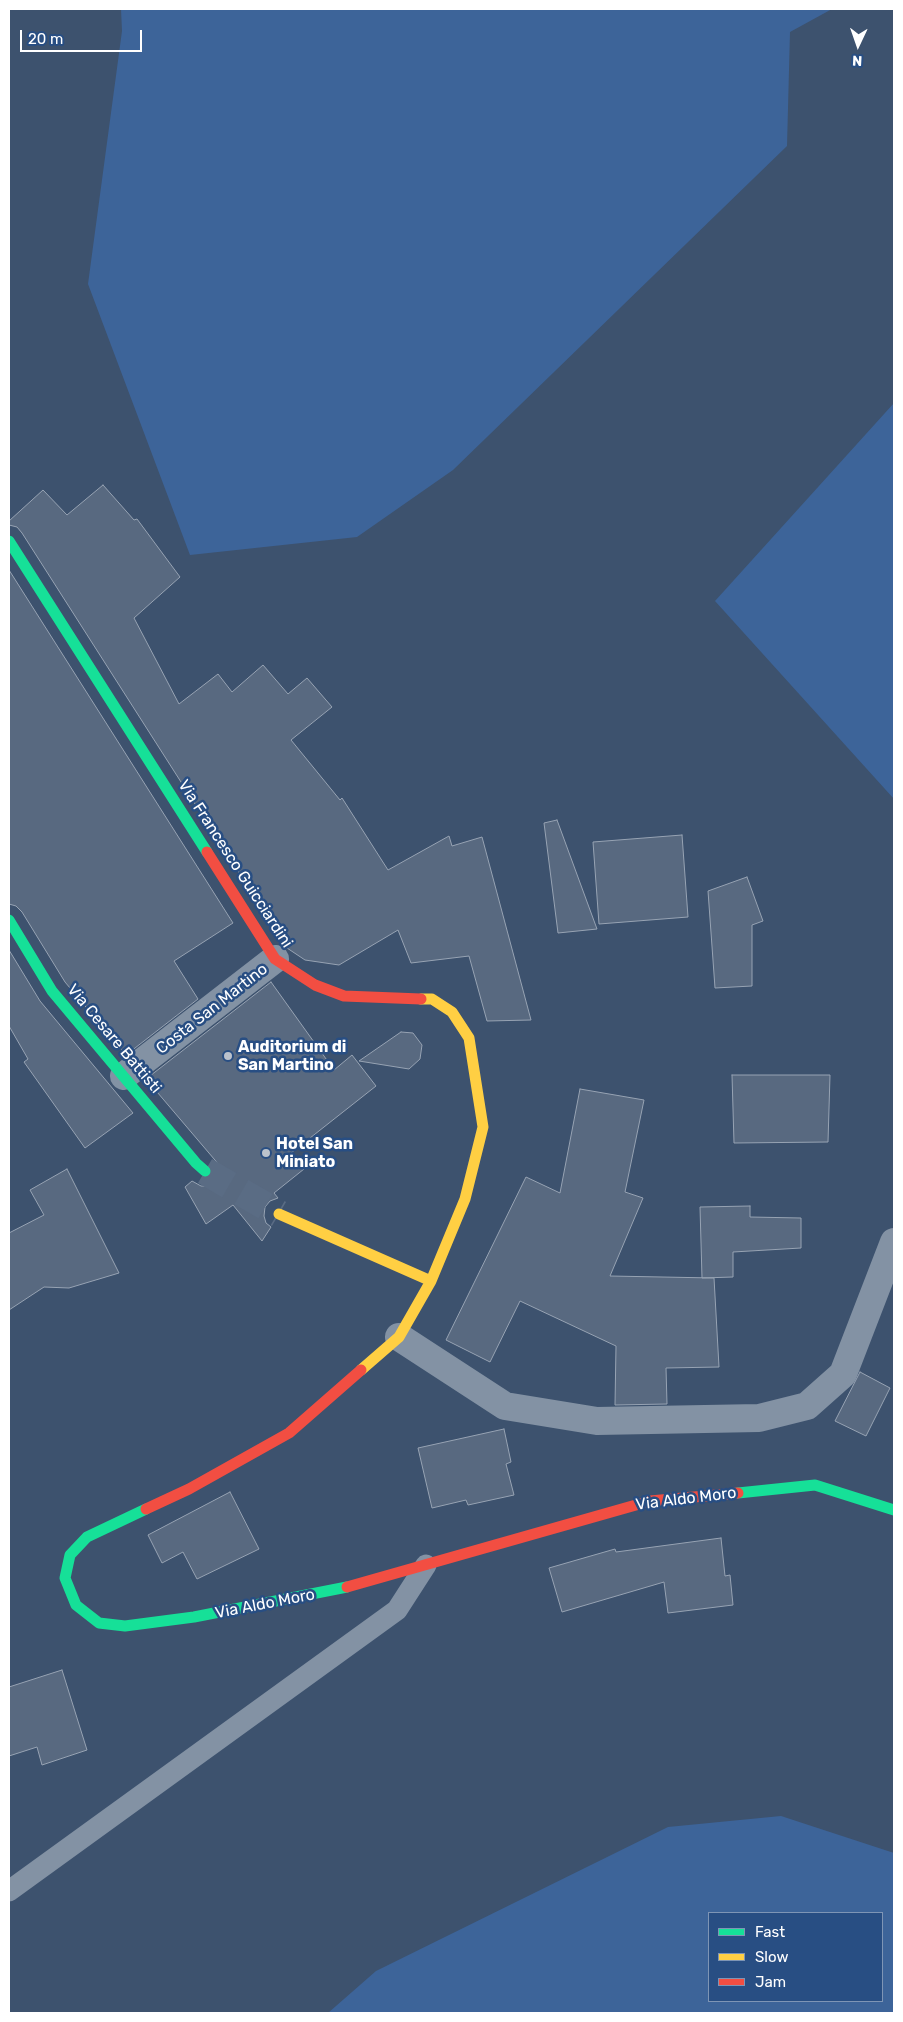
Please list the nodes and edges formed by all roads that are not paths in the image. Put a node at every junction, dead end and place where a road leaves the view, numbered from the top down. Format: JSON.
{"nodes":[{"id":1,"x":9,"y":540,"type":"edge"},
{"id":2,"x":9,"y":920,"type":"edge"},
{"id":3,"x":275,"y":959,"type":"junction"},
{"id":4,"x":124,"y":1076,"type":"junction"},
{"id":5,"x":205,"y":1171,"type":"tunnel mouth"},
{"id":6,"x":278,"y":1214,"type":"tunnel mouth"},
{"id":7,"x":894,"y":1242,"type":"edge"},
{"id":8,"x":431,"y":1281,"type":"junction"},
{"id":9,"x":398,"y":1337,"type":"junction"},
{"id":10,"x":894,"y":1510,"type":"edge"},
{"id":11,"x":426,"y":1565,"type":"junction"},
{"id":12,"x":9,"y":1891,"type":"edge"}],
"edges":[{"from":1,"to":3,"type":"main road","name":"Via Francesco Guicciardini"},
{"from":2,"to":4,"type":"main road","name":"Via Cesare Battisti"},
{"from":3,"to":4,"type":"street","name":"Costa San Martino"},
{"from":3,"to":8,"type":"main road","name":"Via Francesco Guicciardini"},
{"from":4,"to":5,"type":"main road","name":"Via Cesare Battisti"},
{"from":6,"to":8,"type":"main road"},
{"from":7,"to":9,"type":"street"},
{"from":8,"to":9,"type":"main road","name":"Via Aldo Moro"},
{"from":9,"to":11,"type":"main road","name":"Via Aldo Moro"},
{"from":10,"to":11,"type":"main road","name":"Via Aldo Moro"},
{"from":11,"to":12,"type":"lane"}]}
